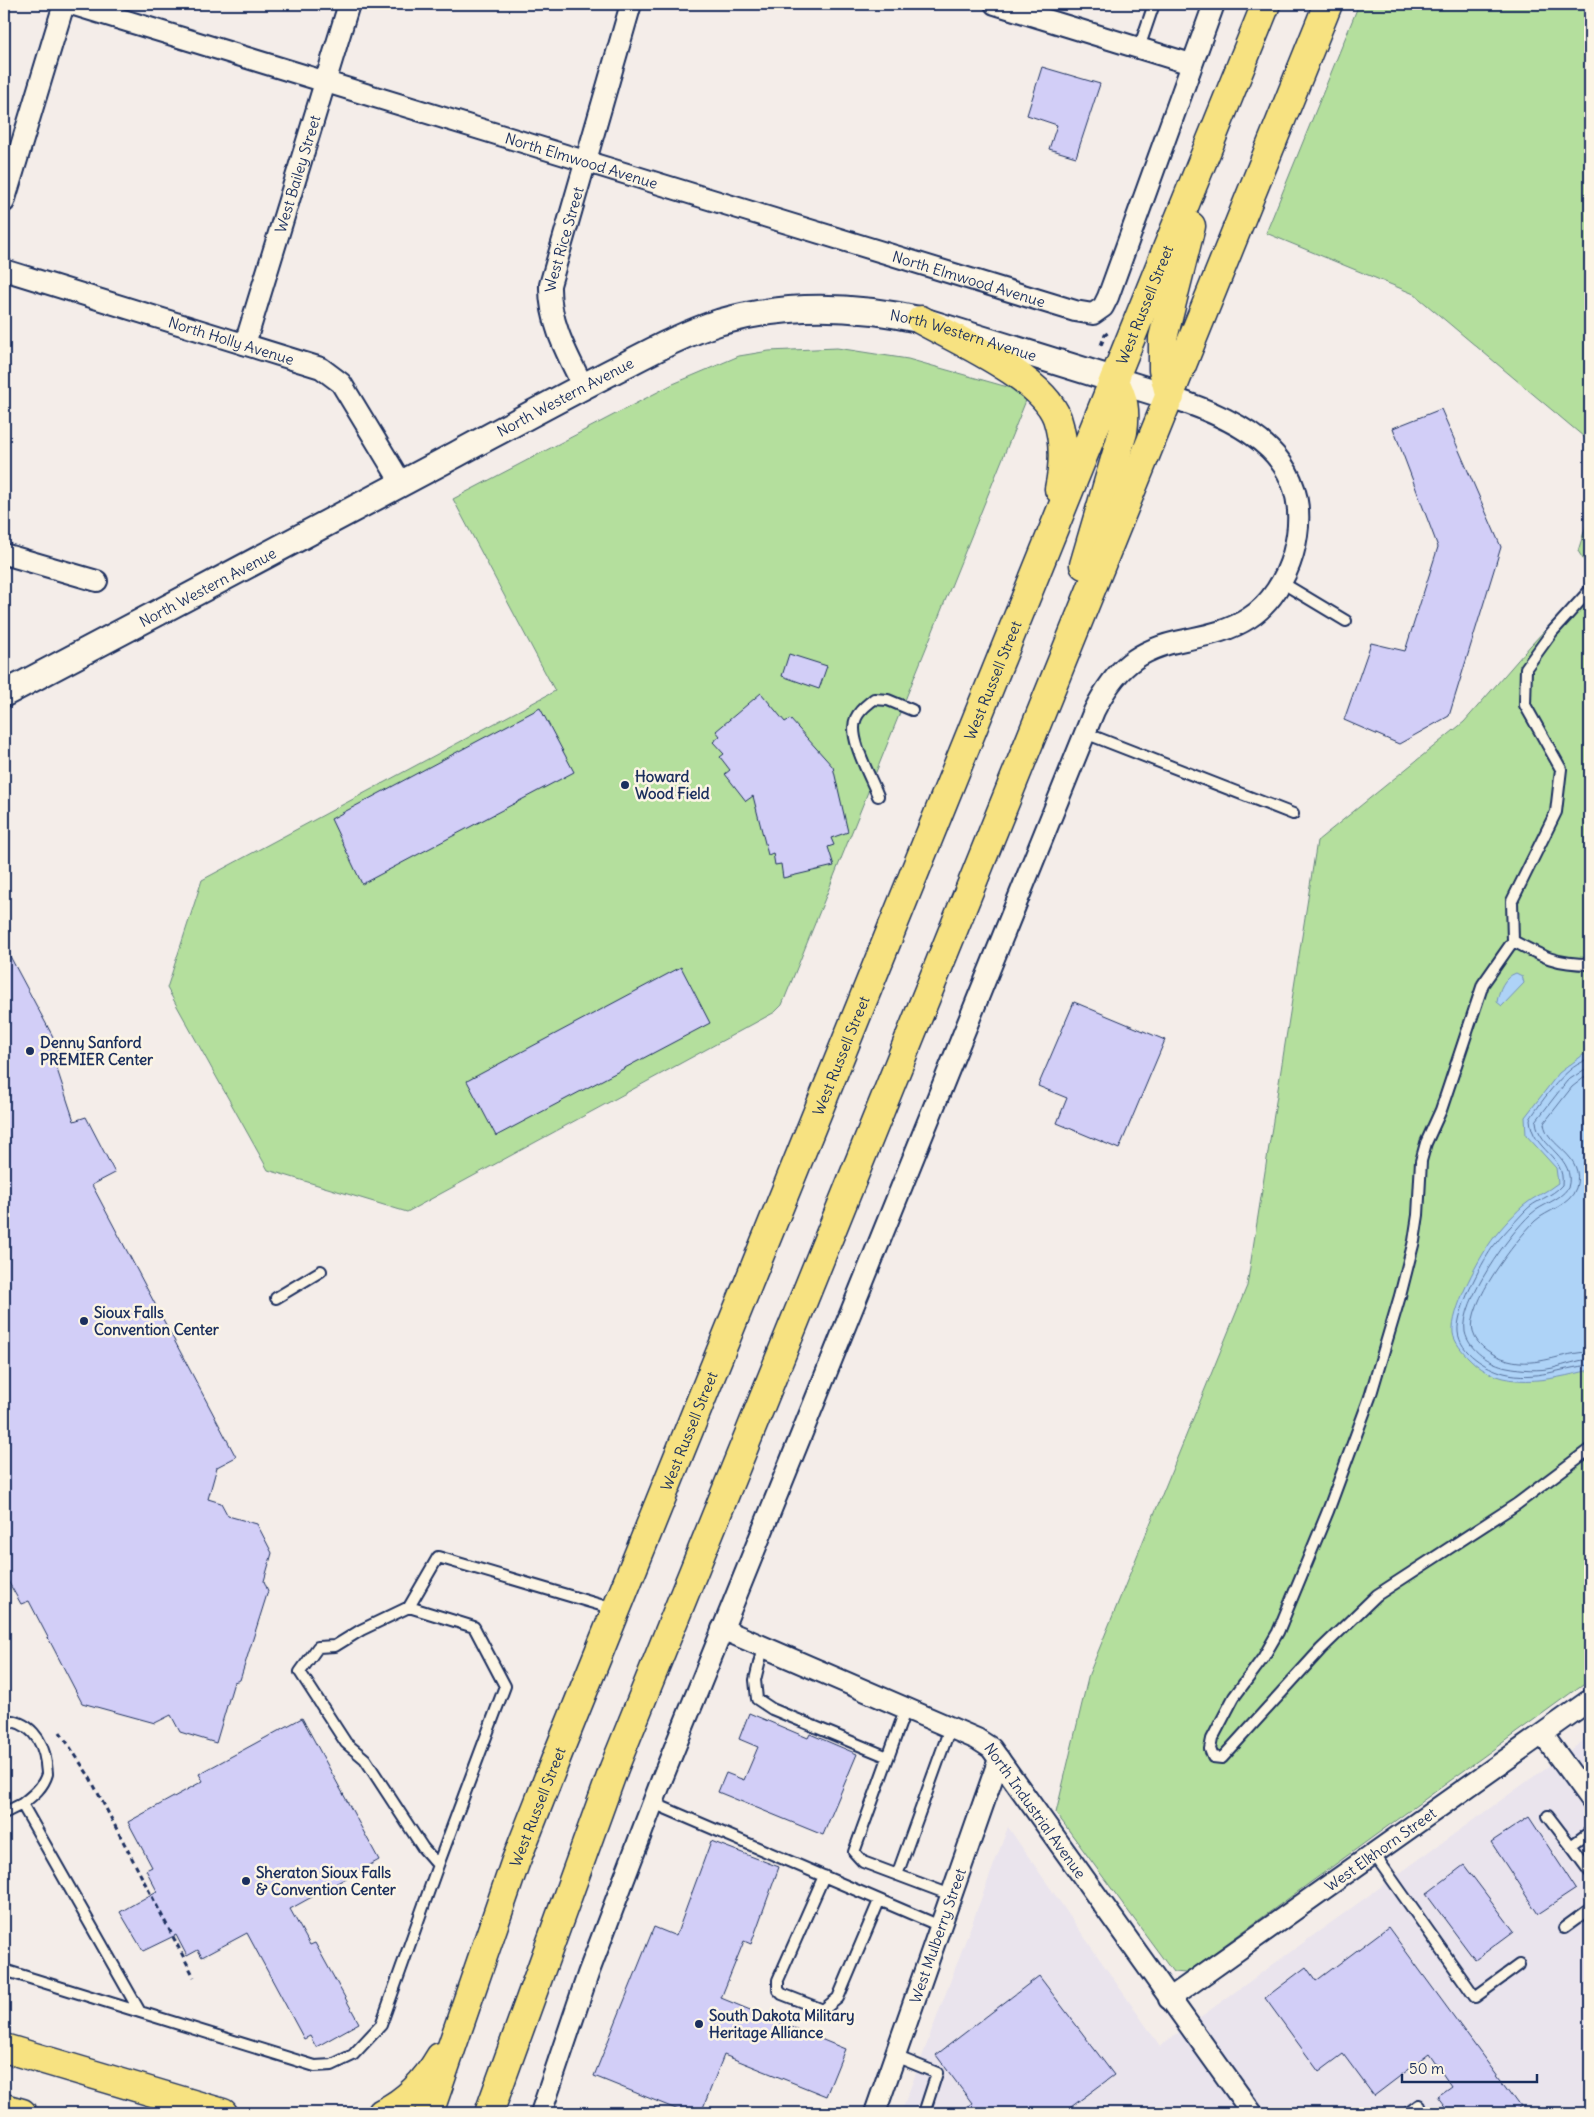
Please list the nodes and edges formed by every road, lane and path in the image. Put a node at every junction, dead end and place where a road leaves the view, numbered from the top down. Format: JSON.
{"nodes":[{"id":1,"x":64,"y":4,"type":"edge"},
{"id":2,"x":71,"y":4,"type":"edge"},
{"id":3,"x":349,"y":4,"type":"edge"},
{"id":4,"x":631,"y":4,"type":"edge"},
{"id":5,"x":995,"y":4,"type":"edge"},
{"id":6,"x":1154,"y":4,"type":"edge"},
{"id":7,"x":1214,"y":4,"type":"edge"},
{"id":8,"x":1266,"y":4,"type":"edge"},
{"id":9,"x":1328,"y":4,"type":"edge"},
{"id":10,"x":1138,"y":48,"type":"junction"},
{"id":11,"x":1191,"y":64,"type":"junction"},
{"id":12,"x":326,"y":81,"type":"junction"},
{"id":13,"x":1214,"y":133,"type":"junction"},
{"id":14,"x":585,"y":160,"type":"junction"},
{"id":15,"x":4,"y":202,"type":"edge"},
{"id":16,"x":4,"y":270,"type":"edge"},
{"id":17,"x":921,"y":320,"type":"junction"},
{"id":18,"x":245,"y":344,"type":"junction"},
{"id":19,"x":1114,"y":380,"type":"junction"},
{"id":20,"x":583,"y":386,"type":"junction"},
{"id":21,"x":1170,"y":396,"type":"junction"},
{"id":22,"x":402,"y":484,"type":"junction"},
{"id":23,"x":4,"y":554,"type":"edge"},
{"id":24,"x":97,"y":581,"type":"dead end"},
{"id":25,"x":1281,"y":582,"type":"junction"},
{"id":26,"x":1029,"y":589,"type":"junction"},
{"id":27,"x":1590,"y":590,"type":"edge"},
{"id":28,"x":1346,"y":621,"type":"dead end"},
{"id":29,"x":1054,"y":682,"type":"junction"},
{"id":30,"x":4,"y":694,"type":"edge"},
{"id":31,"x":912,"y":710,"type":"dead end"},
{"id":32,"x":1085,"y":733,"type":"junction"},
{"id":33,"x":878,"y":796,"type":"dead end"},
{"id":34,"x":1293,"y":814,"type":"dead end"},
{"id":35,"x":1513,"y":941,"type":"junction"},
{"id":36,"x":1590,"y":964,"type":"edge"},
{"id":37,"x":321,"y":1271,"type":"dead end"},
{"id":38,"x":276,"y":1298,"type":"dead end"},
{"id":39,"x":1590,"y":1449,"type":"edge"},
{"id":40,"x":10,"y":1586,"type":"dead end"},
{"id":41,"x":4,"y":1589,"type":"edge"},
{"id":42,"x":409,"y":1607,"type":"junction"},
{"id":43,"x":616,"y":1610,"type":"junction"},
{"id":44,"x":722,"y":1629,"type":"junction"},
{"id":45,"x":763,"y":1647,"type":"junction"},
{"id":46,"x":1590,"y":1700,"type":"edge"},
{"id":47,"x":906,"y":1708,"type":"junction"},
{"id":48,"x":4,"y":1720,"type":"edge"},
{"id":49,"x":950,"y":1728,"type":"junction"},
{"id":50,"x":60,"y":1732,"type":"dead end"},
{"id":51,"x":1543,"y":1735,"type":"junction"},
{"id":52,"x":888,"y":1757,"type":"junction"},
{"id":53,"x":999,"y":1759,"type":"junction"},
{"id":54,"x":1590,"y":1799,"type":"edge"},
{"id":55,"x":654,"y":1803,"type":"junction"},
{"id":56,"x":22,"y":1804,"type":"junction"},
{"id":57,"x":4,"y":1813,"type":"edge"},
{"id":58,"x":1548,"y":1816,"type":"dead end"},
{"id":59,"x":1590,"y":1832,"type":"edge"},
{"id":60,"x":1571,"y":1846,"type":"junction"},
{"id":61,"x":1374,"y":1854,"type":"junction"},
{"id":62,"x":438,"y":1864,"type":"junction"},
{"id":63,"x":1590,"y":1872,"type":"edge"},
{"id":64,"x":898,"y":1875,"type":"junction"},
{"id":65,"x":824,"y":1876,"type":"junction"},
{"id":66,"x":951,"y":1895,"type":"junction"},
{"id":67,"x":879,"y":1901,"type":"junction"},
{"id":68,"x":1590,"y":1909,"type":"edge"},
{"id":69,"x":940,"y":1926,"type":"junction"},
{"id":70,"x":1564,"y":1928,"type":"dead end"},
{"id":71,"x":1520,"y":1965,"type":"dead end"},
{"id":72,"x":4,"y":1970,"type":"edge"},
{"id":73,"x":194,"y":1977,"type":"dead end"},
{"id":74,"x":1169,"y":1999,"type":"junction"},
{"id":75,"x":140,"y":2012,"type":"junction"},
{"id":76,"x":461,"y":2019,"type":"junction"},
{"id":77,"x":4,"y":2048,"type":"edge"},
{"id":78,"x":895,"y":2056,"type":"junction"},
{"id":79,"x":4,"y":2062,"type":"edge"},
{"id":80,"x":46,"y":2062,"type":"junction"},
{"id":81,"x":1418,"y":2105,"type":"dead end"},
{"id":82,"x":4,"y":2108,"type":"edge"},
{"id":83,"x":22,"y":2113,"type":"edge"},
{"id":84,"x":223,"y":2113,"type":"edge"},
{"id":85,"x":382,"y":2113,"type":"edge"},
{"id":86,"x":429,"y":2113,"type":"edge"},
{"id":87,"x":489,"y":2113,"type":"edge"},
{"id":88,"x":542,"y":2113,"type":"edge"},
{"id":89,"x":875,"y":2113,"type":"edge"},
{"id":90,"x":924,"y":2113,"type":"edge"},
{"id":91,"x":1252,"y":2113,"type":"edge"},
{"id":92,"x":1408,"y":2113,"type":"edge"}],
"edges":[{"from":1,"to":15,"type":"street"},
{"from":2,"to":12,"type":"street","name":"North Elmwood Avenue"},
{"from":3,"to":12,"type":"street","name":"West Bailey Street"},
{"from":4,"to":14,"type":"street","name":"West Rice Street"},
{"from":5,"to":10,"type":"street"},
{"from":6,"to":10,"type":"lane"},
{"from":7,"to":11,"type":"street"},
{"from":8,"to":13,"type":"main road","name":"West Russell Street"},
{"from":9,"to":21,"type":"main road"},
{"from":10,"to":11,"type":"street"},
{"from":11,"to":14,"type":"street","name":"North Elmwood Avenue"},
{"from":12,"to":14,"type":"street","name":"North Elmwood Avenue"},
{"from":12,"to":18,"type":"street","name":"West Bailey Street"},
{"from":13,"to":19,"type":"main road","name":"West Russell Street"},
{"from":13,"to":21,"type":"main road"},
{"from":14,"to":20,"type":"street","name":"West Rice Street"},
{"from":16,"to":18,"type":"street","name":"North Holly Avenue"},
{"from":17,"to":19,"type":"street","name":"North Western Avenue"},
{"from":17,"to":20,"type":"street","name":"North Western Avenue"},
{"from":17,"to":26,"type":"main road"},
{"from":18,"to":22,"type":"street","name":"North Holly Avenue"},
{"from":19,"to":21,"type":"street","name":"North Western Avenue"},
{"from":19,"to":26,"type":"main road","name":"West Russell Street"},
{"from":19,"to":29,"type":"main road"},
{"from":20,"to":22,"type":"street","name":"North Western Avenue"},
{"from":21,"to":25,"type":"street"},
{"from":21,"to":29,"type":"main road"},
{"from":22,"to":30,"type":"street","name":"North Western Avenue"},
{"from":23,"to":24,"type":"street"},
{"from":25,"to":28,"type":"lane"},
{"from":25,"to":32,"type":"street"},
{"from":26,"to":43,"type":"main road","name":"West Russell Street"},
{"from":27,"to":35,"type":"lane"},
{"from":29,"to":87,"type":"main road"},
{"from":31,"to":33,"type":"lane"},
{"from":32,"to":34,"type":"lane"},
{"from":32,"to":44,"type":"street"},
{"from":35,"to":36,"type":"lane"},
{"from":35,"to":39,"type":"lane"},
{"from":37,"to":38,"type":"lane"},
{"from":40,"to":41,"type":"path"},
{"from":42,"to":43,"type":"lane"},
{"from":42,"to":62,"type":"lane"},
{"from":42,"to":62,"type":"lane"},
{"from":43,"to":76,"type":"main road","name":"West Russell Street"},
{"from":44,"to":45,"type":"street","name":"North Industrial Avenue"},
{"from":44,"to":55,"type":"street"},
{"from":45,"to":47,"type":"street","name":"North Industrial Avenue"},
{"from":45,"to":52,"type":"lane"},
{"from":46,"to":51,"type":"street","name":"West Elkhorn Street"},
{"from":47,"to":49,"type":"street","name":"North Industrial Avenue"},
{"from":47,"to":52,"type":"lane"},
{"from":48,"to":56,"type":"lane"},
{"from":49,"to":53,"type":"street","name":"North Industrial Avenue"},
{"from":49,"to":64,"type":"lane"},
{"from":50,"to":73,"type":"path"},
{"from":51,"to":54,"type":"street"},
{"from":51,"to":61,"type":"street","name":"West Elkhorn Street"},
{"from":52,"to":64,"type":"lane"},
{"from":53,"to":66,"type":"street","name":"West Mulberry Street"},
{"from":53,"to":74,"type":"street","name":"North Industrial Avenue"},
{"from":55,"to":65,"type":"lane"},
{"from":55,"to":88,"type":"street"},
{"from":56,"to":57,"type":"lane"},
{"from":56,"to":75,"type":"lane"},
{"from":58,"to":60,"type":"lane"},
{"from":59,"to":60,"type":"lane"},
{"from":60,"to":63,"type":"lane"},
{"from":61,"to":71,"type":"lane"},
{"from":61,"to":74,"type":"street","name":"West Elkhorn Street"},
{"from":62,"to":75,"type":"lane"},
{"from":64,"to":66,"type":"lane"},
{"from":65,"to":67,"type":"lane"},
{"from":65,"to":67,"type":"lane"},
{"from":66,"to":69,"type":"street","name":"West Mulberry Street"},
{"from":67,"to":69,"type":"lane"},
{"from":68,"to":70,"type":"lane"},
{"from":69,"to":78,"type":"street","name":"West Mulberry Street"},
{"from":72,"to":75,"type":"lane"},
{"from":74,"to":91,"type":"street","name":"North Industrial Avenue"},
{"from":76,"to":85,"type":"main road"},
{"from":76,"to":86,"type":"main road","name":"West Russell Street"},
{"from":77,"to":80,"type":"main road"},
{"from":78,"to":89,"type":"street","name":"West Mulberry Street"},
{"from":78,"to":90,"type":"lane"},
{"from":79,"to":80,"type":"main road"},
{"from":80,"to":84,"type":"main road"},
{"from":81,"to":92,"type":"lane"},
{"from":82,"to":83,"type":"main road"}]}
